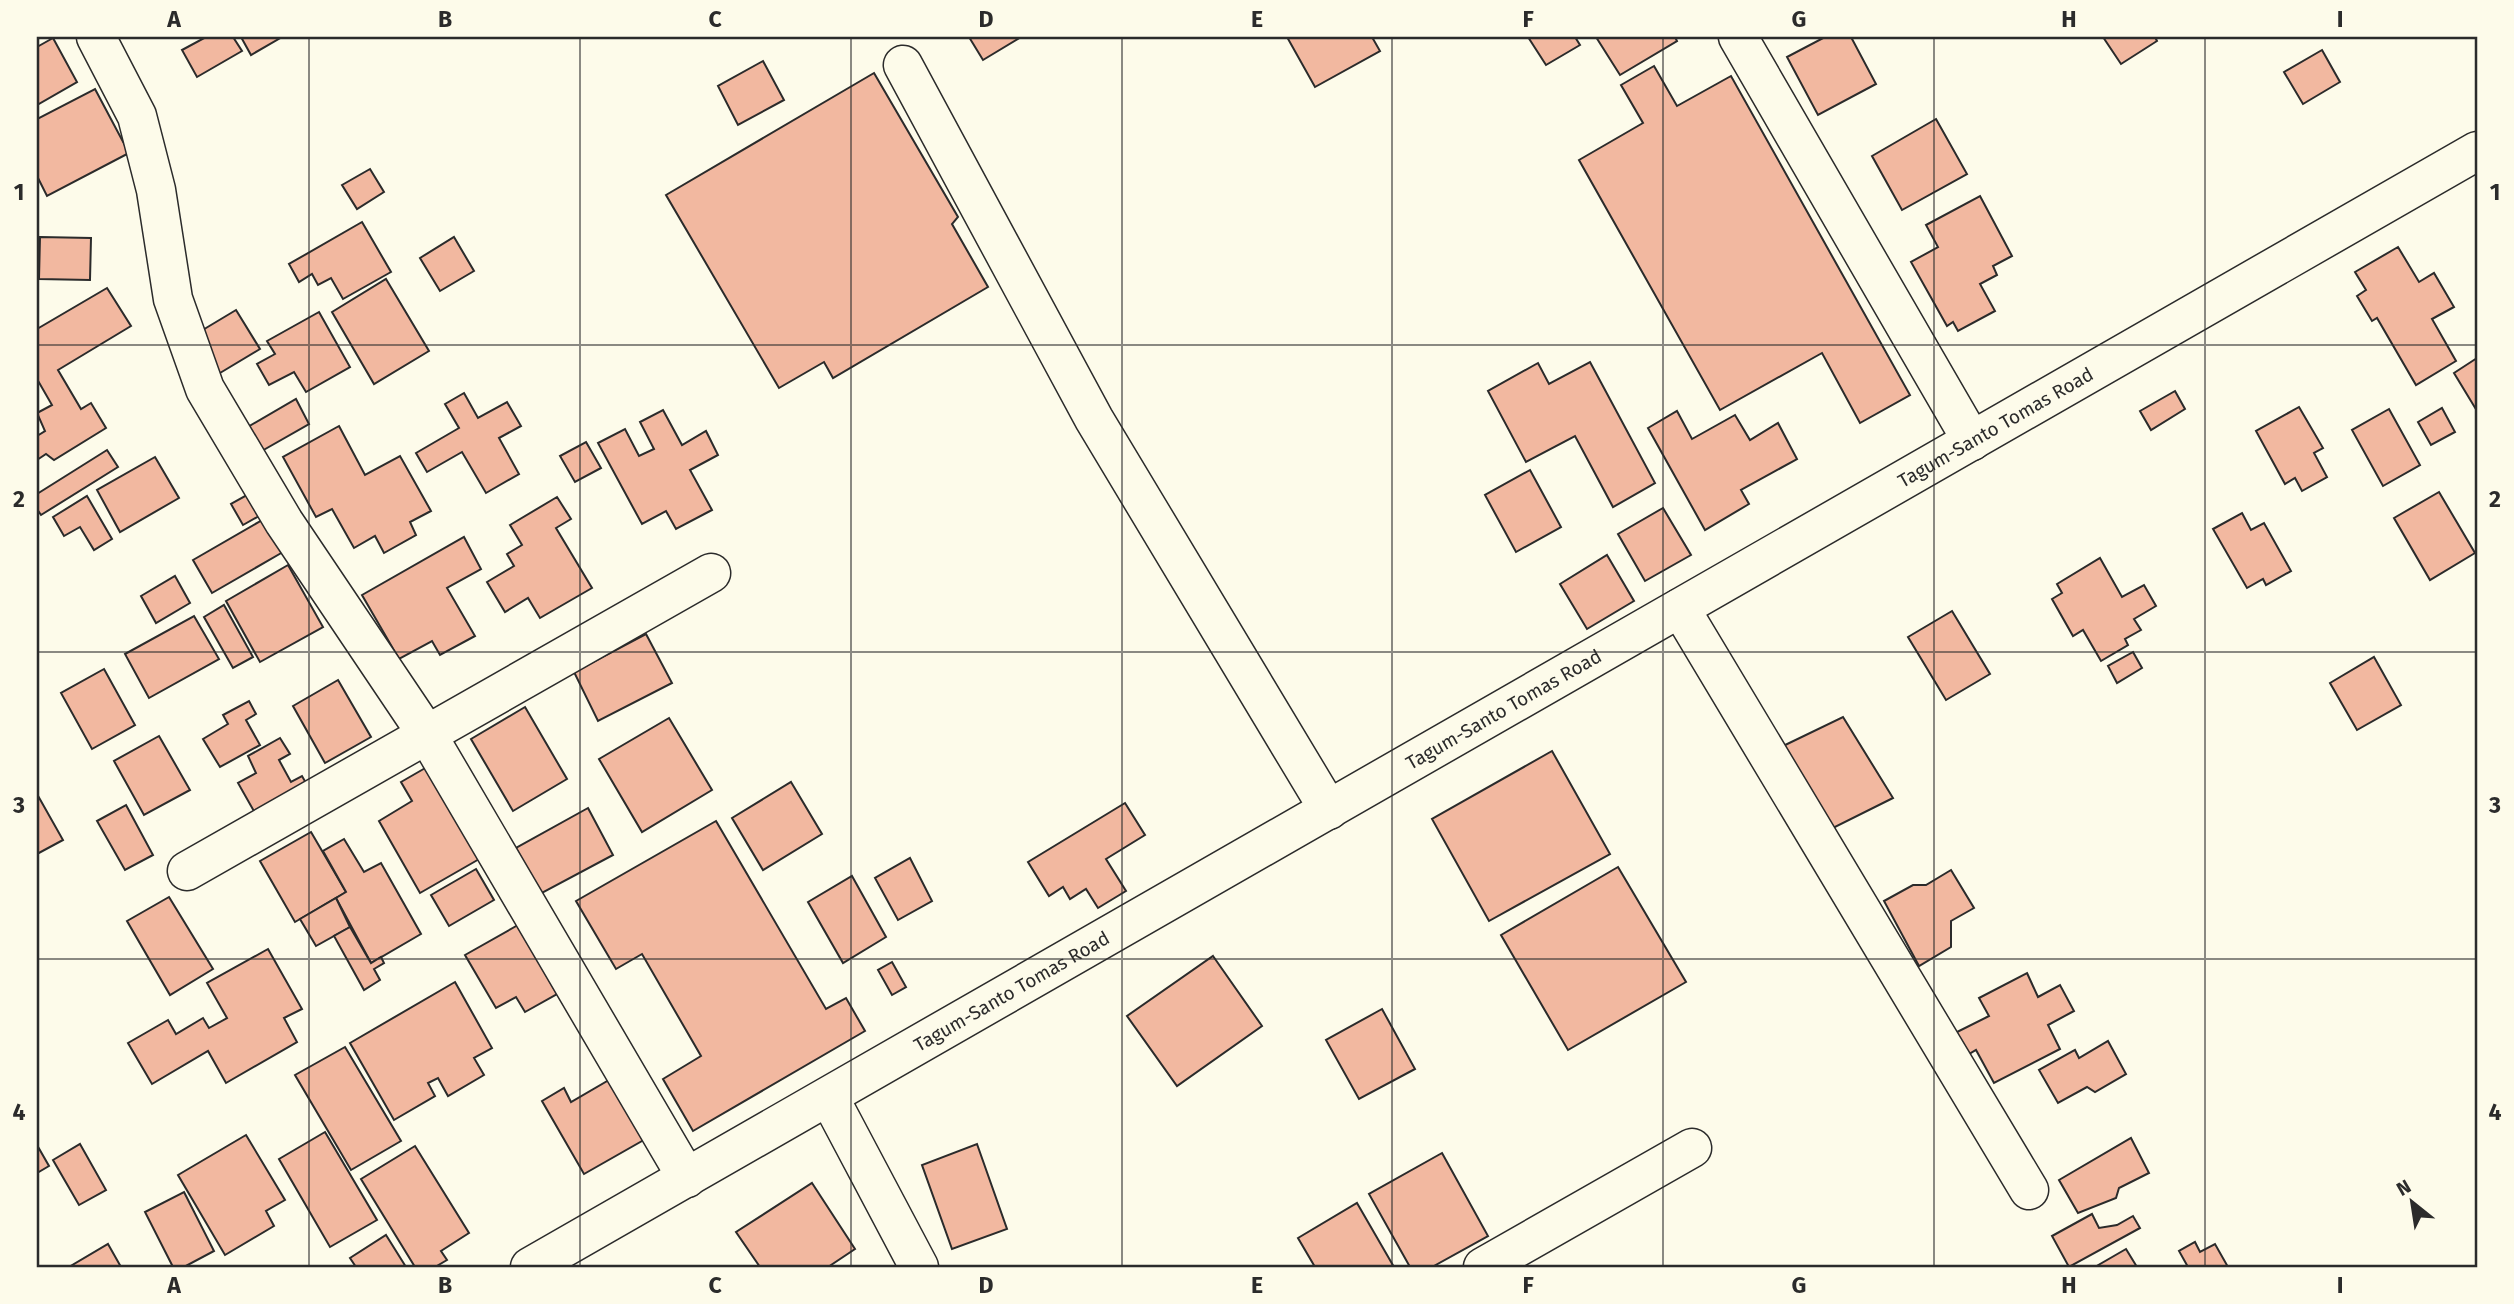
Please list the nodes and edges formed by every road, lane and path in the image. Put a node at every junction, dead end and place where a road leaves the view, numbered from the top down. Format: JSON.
{"nodes":[{"id":1,"x":96,"y":37,"type":"edge"},
{"id":2,"x":1738,"y":37,"type":"edge"},
{"id":3,"x":903,"y":65,"type":"dead end"},
{"id":4,"x":2477,"y":151,"type":"edge"},
{"id":5,"x":1972,"y":441,"type":"junction"},
{"id":6,"x":710,"y":573,"type":"dead end"},
{"id":7,"x":1680,"y":608,"type":"junction"},
{"id":8,"x":428,"y":737,"type":"junction"},
{"id":9,"x":1329,"y":810,"type":"junction"},
{"id":10,"x":187,"y":871,"type":"dead end"},
{"id":11,"x":829,"y":1097,"type":"junction"},
{"id":12,"x":1692,"y":1149,"type":"dead end"},
{"id":13,"x":687,"y":1178,"type":"junction"},
{"id":14,"x":2029,"y":1190,"type":"dead end"},
{"id":15,"x":530,"y":1267,"type":"edge"},
{"id":16,"x":919,"y":1267,"type":"edge"},
{"id":17,"x":1483,"y":1267,"type":"edge"}],
"edges":[{"from":1,"to":8,"type":"street"},
{"from":2,"to":5,"type":"street"},
{"from":3,"to":9,"type":"street"},
{"from":4,"to":5,"type":"street","name":"Tagum-Santo Tomas Road"},
{"from":5,"to":7,"type":"street","name":"Tagum-Santo Tomas Road"},
{"from":6,"to":8,"type":"street"},
{"from":7,"to":9,"type":"street","name":"Tagum-Santo Tomas Road"},
{"from":7,"to":14,"type":"street"},
{"from":8,"to":10,"type":"street"},
{"from":8,"to":13,"type":"street"},
{"from":9,"to":11,"type":"street","name":"Tagum-Santo Tomas Road"},
{"from":11,"to":13,"type":"street","name":"Tagum-Santo Tomas Road"},
{"from":11,"to":16,"type":"street"},
{"from":12,"to":17,"type":"street"},
{"from":13,"to":15,"type":"street","name":"Tagum-Santo Tomas Road"}]}
